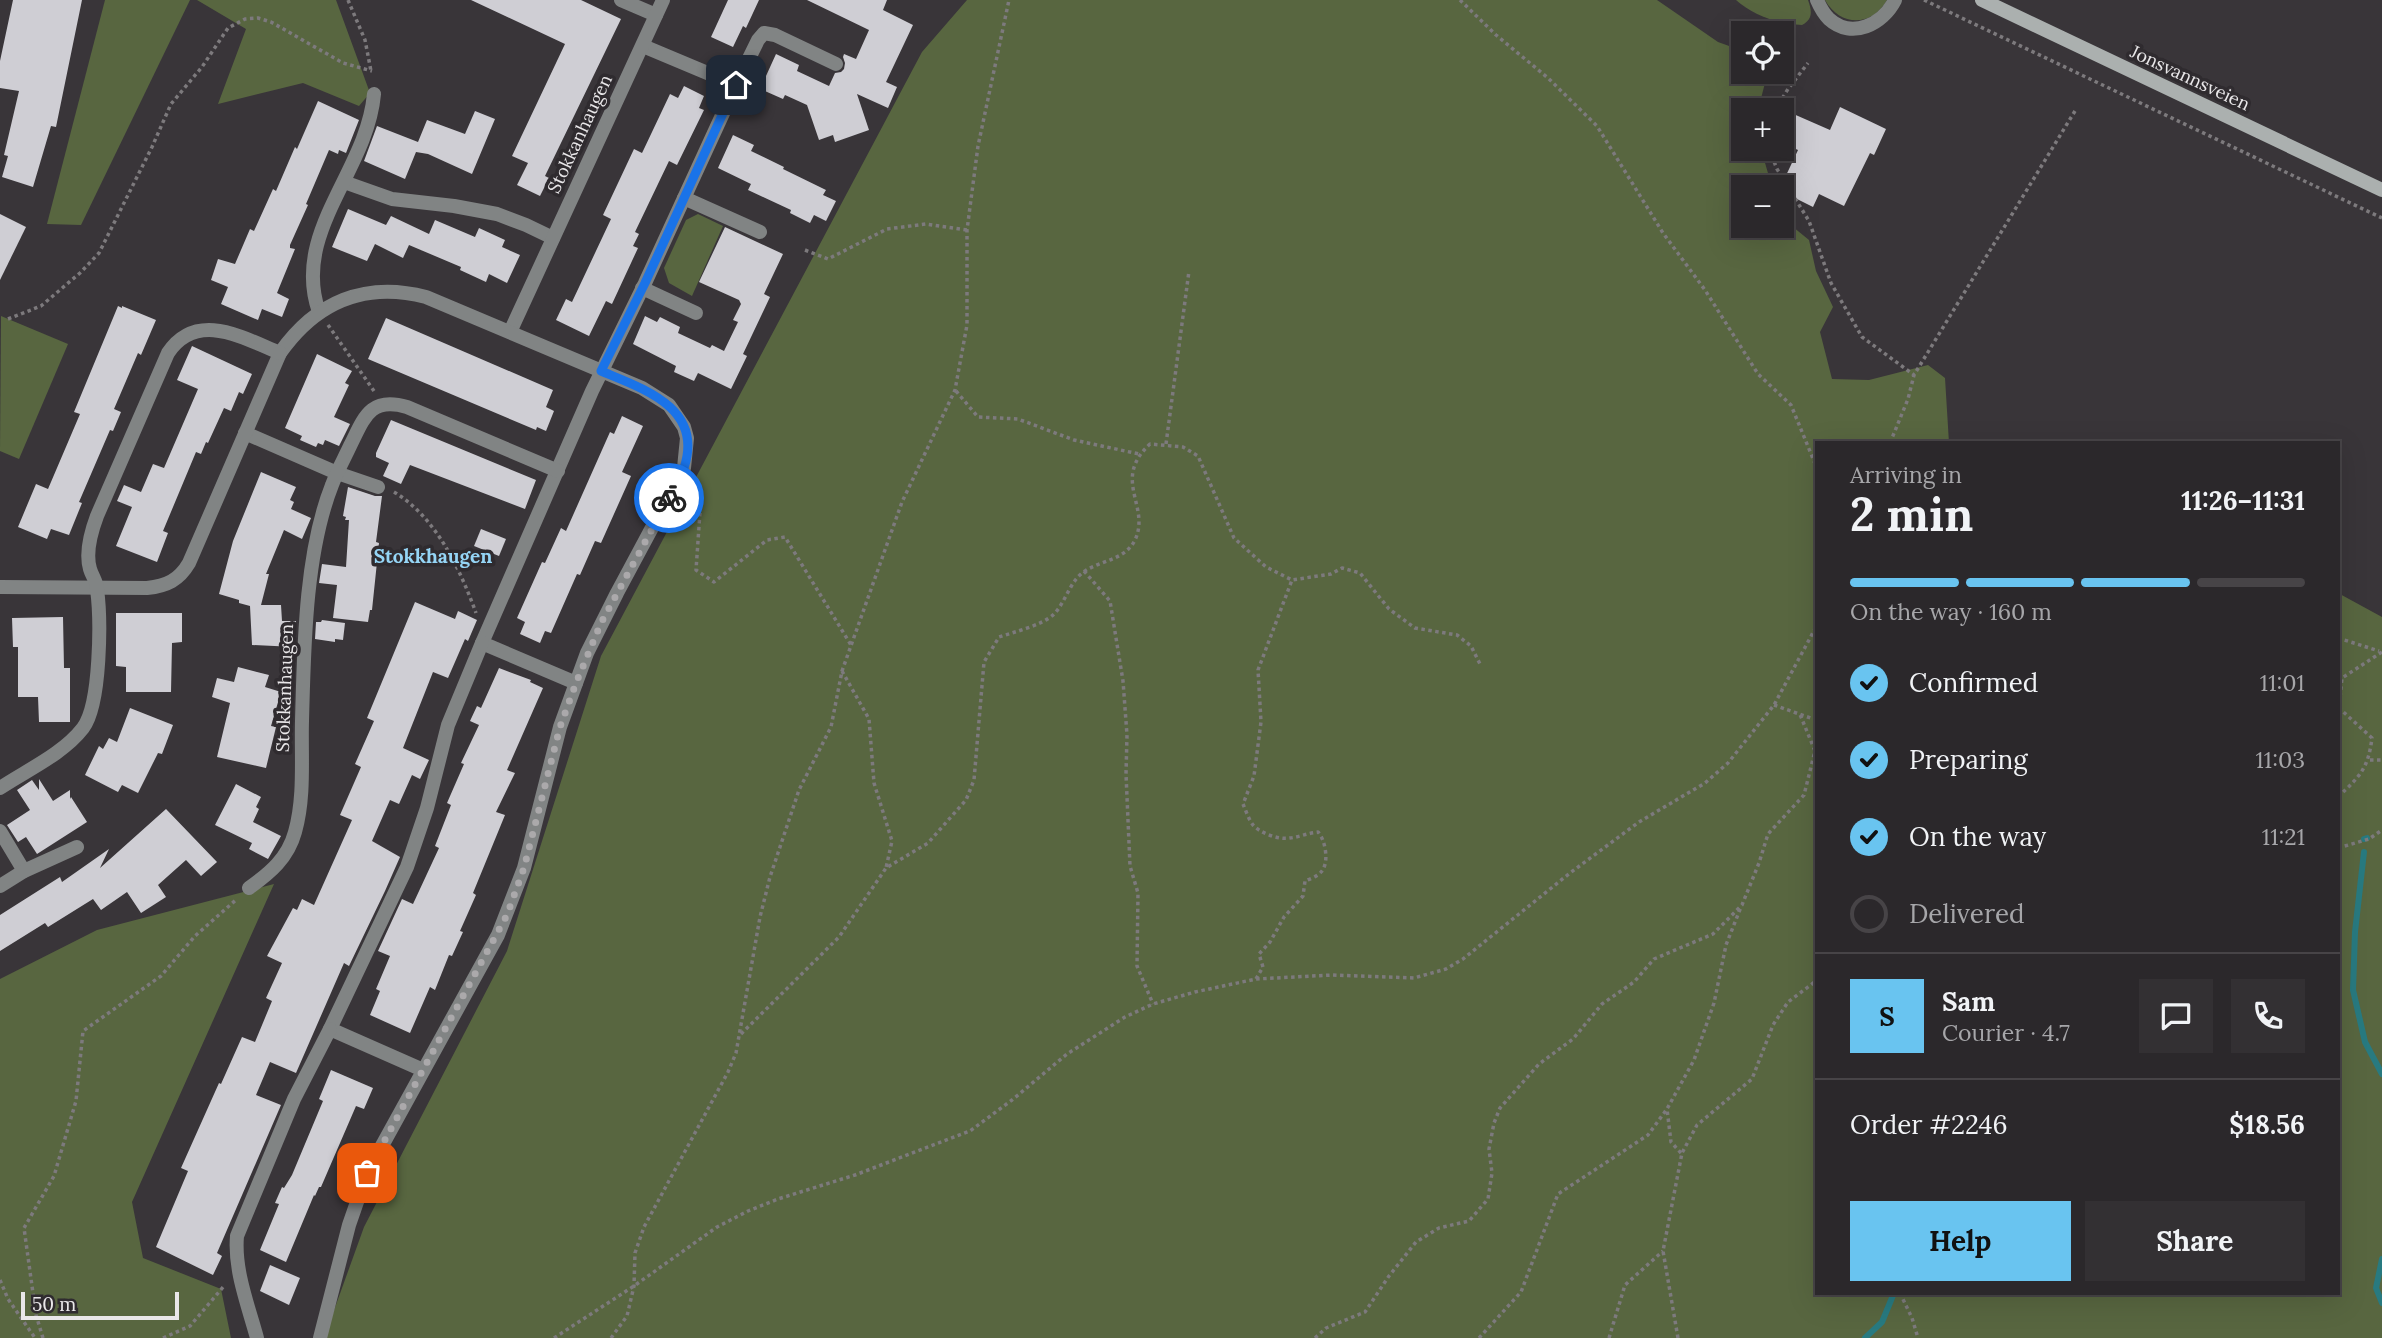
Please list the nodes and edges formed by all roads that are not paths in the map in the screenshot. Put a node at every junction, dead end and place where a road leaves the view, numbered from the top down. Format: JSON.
{"nodes":[{"id":1,"x":621,"y":0,"type":"edge"},
{"id":2,"x":663,"y":0,"type":"edge"},
{"id":3,"x":1817,"y":0,"type":"edge"},
{"id":4,"x":1895,"y":0,"type":"edge"},
{"id":5,"x":1982,"y":0,"type":"edge"},
{"id":6,"x":656,"y":15,"type":"junction"},
{"id":7,"x":643,"y":46,"type":"junction"},
{"id":8,"x":836,"y":64,"type":"dead end"},
{"id":9,"x":736,"y":85,"type":"junction"},
{"id":10,"x":374,"y":94,"type":"road end"},
{"id":11,"x":344,"y":182,"type":"junction"},
{"id":12,"x":2382,"y":190,"type":"edge"},
{"id":13,"x":684,"y":198,"type":"junction"},
{"id":14,"x":760,"y":232,"type":"dead end"},
{"id":15,"x":553,"y":238,"type":"junction"},
{"id":16,"x":642,"y":288,"type":"junction"},
{"id":17,"x":319,"y":312,"type":"junction"},
{"id":18,"x":696,"y":313,"type":"dead end"},
{"id":19,"x":510,"y":332,"type":"junction"},
{"id":20,"x":280,"y":353,"type":"junction"},
{"id":21,"x":601,"y":371,"type":"junction"},
{"id":22,"x":245,"y":433,"type":"junction"},
{"id":23,"x":558,"y":471,"type":"junction"},
{"id":24,"x":337,"y":473,"type":"junction"},
{"id":25,"x":377,"y":487,"type":"road end"},
{"id":26,"x":0,"y":587,"type":"edge"},
{"id":27,"x":97,"y":587,"type":"junction"},
{"id":28,"x":482,"y":643,"type":"junction"},
{"id":29,"x":576,"y":683,"type":"junction"},
{"id":30,"x":0,"y":788,"type":"edge"},
{"id":31,"x":0,"y":831,"type":"edge"},
{"id":32,"x":77,"y":847,"type":"dead end"},
{"id":33,"x":24,"y":871,"type":"junction"},
{"id":34,"x":0,"y":886,"type":"edge"},
{"id":35,"x":249,"y":888,"type":"road end"},
{"id":36,"x":330,"y":1029,"type":"junction"},
{"id":37,"x":423,"y":1070,"type":"junction"},
{"id":38,"x":257,"y":1338,"type":"edge"},
{"id":39,"x":320,"y":1338,"type":"edge"}],
"edges":[{"from":1,"to":6,"type":"street"},
{"from":2,"to":6,"type":"street","name":"Stokkanhaugen"},
{"from":3,"to":4,"type":"street"},
{"from":5,"to":12,"type":"main road","name":"Jonsvannsveien"},
{"from":6,"to":7,"type":"street","name":"Stokkanhaugen"},
{"from":7,"to":9,"type":"street"},
{"from":7,"to":15,"type":"street","name":"Stokkanhaugen"},
{"from":8,"to":9,"type":"street"},
{"from":9,"to":13,"type":"street"},
{"from":10,"to":11,"type":"street"},
{"from":11,"to":15,"type":"street"},
{"from":11,"to":17,"type":"street"},
{"from":13,"to":14,"type":"street"},
{"from":13,"to":16,"type":"street"},
{"from":15,"to":19,"type":"street","name":"Stokkanhaugen"},
{"from":16,"to":18,"type":"street"},
{"from":16,"to":21,"type":"street"},
{"from":17,"to":19,"type":"street"},
{"from":17,"to":20,"type":"street"},
{"from":19,"to":21,"type":"street"},
{"from":20,"to":22,"type":"street"},
{"from":20,"to":27,"type":"street"},
{"from":21,"to":23,"type":"street"},
{"from":21,"to":29,"type":"street"},
{"from":22,"to":24,"type":"street"},
{"from":22,"to":27,"type":"street"},
{"from":23,"to":24,"type":"street","name":"Stokkanhaugen"},
{"from":23,"to":28,"type":"street"},
{"from":24,"to":25,"type":"street"},
{"from":24,"to":35,"type":"street","name":"Stokkanhaugen"},
{"from":26,"to":27,"type":"street"},
{"from":27,"to":30,"type":"street"},
{"from":28,"to":29,"type":"street"},
{"from":28,"to":36,"type":"street"},
{"from":29,"to":37,"type":"street"},
{"from":31,"to":33,"type":"street"},
{"from":32,"to":33,"type":"street"},
{"from":33,"to":34,"type":"street"},
{"from":36,"to":37,"type":"street"},
{"from":36,"to":38,"type":"street"},
{"from":37,"to":39,"type":"street"}]}
